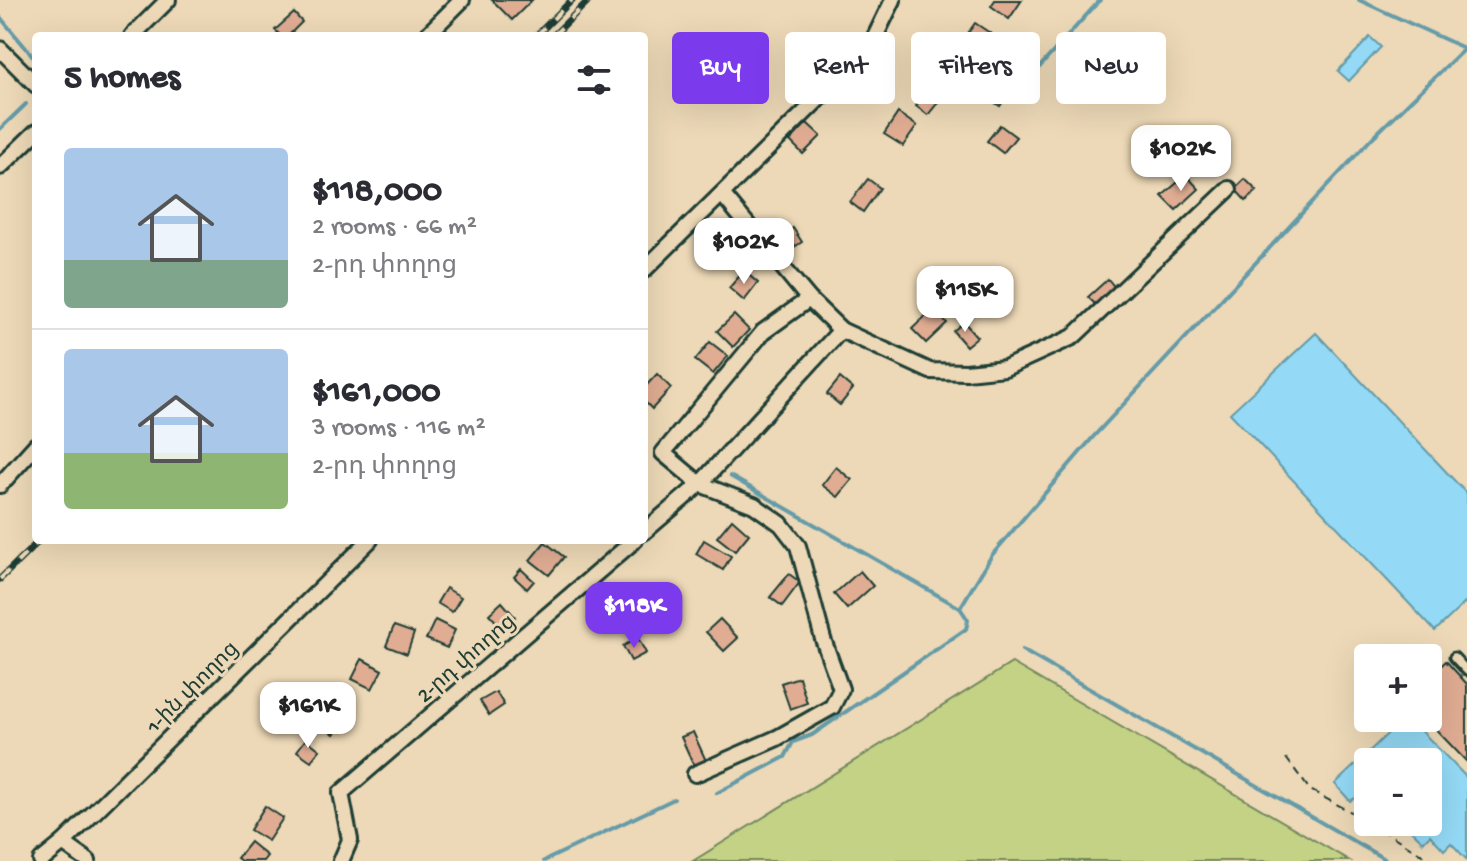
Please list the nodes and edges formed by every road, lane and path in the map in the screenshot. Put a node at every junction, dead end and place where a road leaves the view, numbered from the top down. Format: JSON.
{"nodes":[{"id":1,"x":168,"y":0,"type":"edge"},
{"id":2,"x":462,"y":0,"type":"edge"},
{"id":3,"x":893,"y":0,"type":"edge"},
{"id":4,"x":136,"y":32,"type":"edge"},
{"id":5,"x":430,"y":32,"type":"edge"},
{"id":6,"x":0,"y":49,"type":"edge"},
{"id":7,"x":32,"y":81,"type":"edge"},
{"id":8,"x":32,"y":136,"type":"edge"},
{"id":9,"x":0,"y":167,"type":"edge"},
{"id":10,"x":1229,"y":189,"type":"dead end"},
{"id":11,"x":722,"y":194,"type":"junction"},
{"id":12,"x":648,"y":266,"type":"edge"},
{"id":13,"x":809,"y":299,"type":"junction"},
{"id":14,"x":841,"y":330,"type":"junction"},
{"id":15,"x":32,"y":449,"type":"edge"},
{"id":16,"x":1,"y":482,"type":"edge"},
{"id":17,"x":700,"y":484,"type":"junction"},
{"id":18,"x":648,"y":529,"type":"edge"},
{"id":19,"x":366,"y":544,"type":"edge"},
{"id":20,"x":630,"y":544,"type":"edge"},
{"id":21,"x":1454,"y":657,"type":"dead end"},
{"id":22,"x":1467,"y":671,"type":"edge"},
{"id":23,"x":1286,"y":758,"type":"dead end"},
{"id":24,"x":695,"y":774,"type":"dead end"},
{"id":25,"x":1354,"y":814,"type":"edge"},
{"id":26,"x":1392,"y":836,"type":"edge"},
{"id":27,"x":63,"y":843,"type":"junction"},
{"id":28,"x":41,"y":861,"type":"edge"},
{"id":29,"x":88,"y":861,"type":"edge"},
{"id":30,"x":341,"y":861,"type":"edge"},
{"id":31,"x":1433,"y":861,"type":"edge"}],
"edges":[{"from":1,"to":4,"type":"street"},
{"from":2,"to":5,"type":"street"},
{"from":3,"to":11,"type":"street"},
{"from":6,"to":7,"type":"street"},
{"from":8,"to":9,"type":"street"},
{"from":10,"to":14,"type":"street"},
{"from":11,"to":12,"type":"street"},
{"from":11,"to":13,"type":"street"},
{"from":13,"to":14,"type":"street"},
{"from":13,"to":17,"type":"street"},
{"from":14,"to":17,"type":"street"},
{"from":15,"to":16,"type":"street"},
{"from":17,"to":18,"type":"street"},
{"from":17,"to":24,"type":"street"},
{"from":19,"to":27,"type":"street","name":"1-ին փողոց"},
{"from":20,"to":30,"type":"street","name":"2-րդ փողոց"},
{"from":21,"to":22,"type":"lane"},
{"from":23,"to":25,"type":"path"},
{"from":26,"to":31,"type":"path"},
{"from":27,"to":28,"type":"street","name":"1-ին փողոց"},
{"from":27,"to":29,"type":"street"}]}
